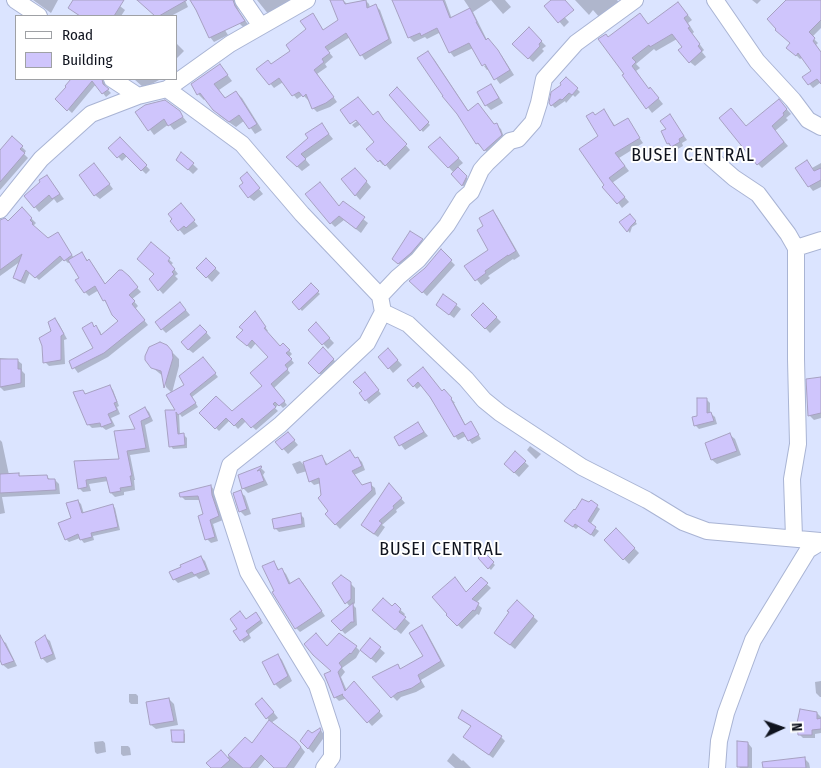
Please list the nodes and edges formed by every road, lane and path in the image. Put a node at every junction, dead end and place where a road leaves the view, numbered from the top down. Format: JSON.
{"nodes":[{"id":1,"x":16,"y":0,"type":"edge"},
{"id":2,"x":244,"y":0,"type":"edge"},
{"id":3,"x":307,"y":0,"type":"edge"},
{"id":4,"x":635,"y":0,"type":"edge"},
{"id":5,"x":715,"y":0,"type":"edge"},
{"id":6,"x":38,"y":15,"type":"edge"},
{"id":7,"x":261,"y":26,"type":"junction"},
{"id":8,"x":114,"y":80,"type":"edge"},
{"id":9,"x":167,"y":89,"type":"junction"},
{"id":10,"x":138,"y":96,"type":"junction"},
{"id":11,"x":821,"y":127,"type":"edge"},
{"id":12,"x":711,"y":158,"type":"dead end"},
{"id":13,"x":0,"y":210,"type":"edge"},
{"id":14,"x":821,"y":240,"type":"edge"},
{"id":15,"x":796,"y":248,"type":"junction"},
{"id":16,"x":381,"y":304,"type":"junction"},
{"id":17,"x":794,"y":537,"type":"junction"},
{"id":18,"x":821,"y":541,"type":"edge"},
{"id":19,"x":324,"y":768,"type":"edge"},
{"id":20,"x":717,"y":768,"type":"edge"}],
"edges":[{"from":1,"to":6,"type":"street"},
{"from":2,"to":7,"type":"street"},
{"from":3,"to":7,"type":"street"},
{"from":4,"to":16,"type":"street"},
{"from":5,"to":11,"type":"street"},
{"from":7,"to":9,"type":"street"},
{"from":8,"to":10,"type":"street"},
{"from":9,"to":10,"type":"street"},
{"from":9,"to":16,"type":"street"},
{"from":10,"to":13,"type":"street"},
{"from":12,"to":15,"type":"street"},
{"from":14,"to":15,"type":"street"},
{"from":15,"to":17,"type":"street"},
{"from":16,"to":17,"type":"street"},
{"from":16,"to":19,"type":"street"},
{"from":17,"to":18,"type":"street"},
{"from":18,"to":20,"type":"street"}]}
